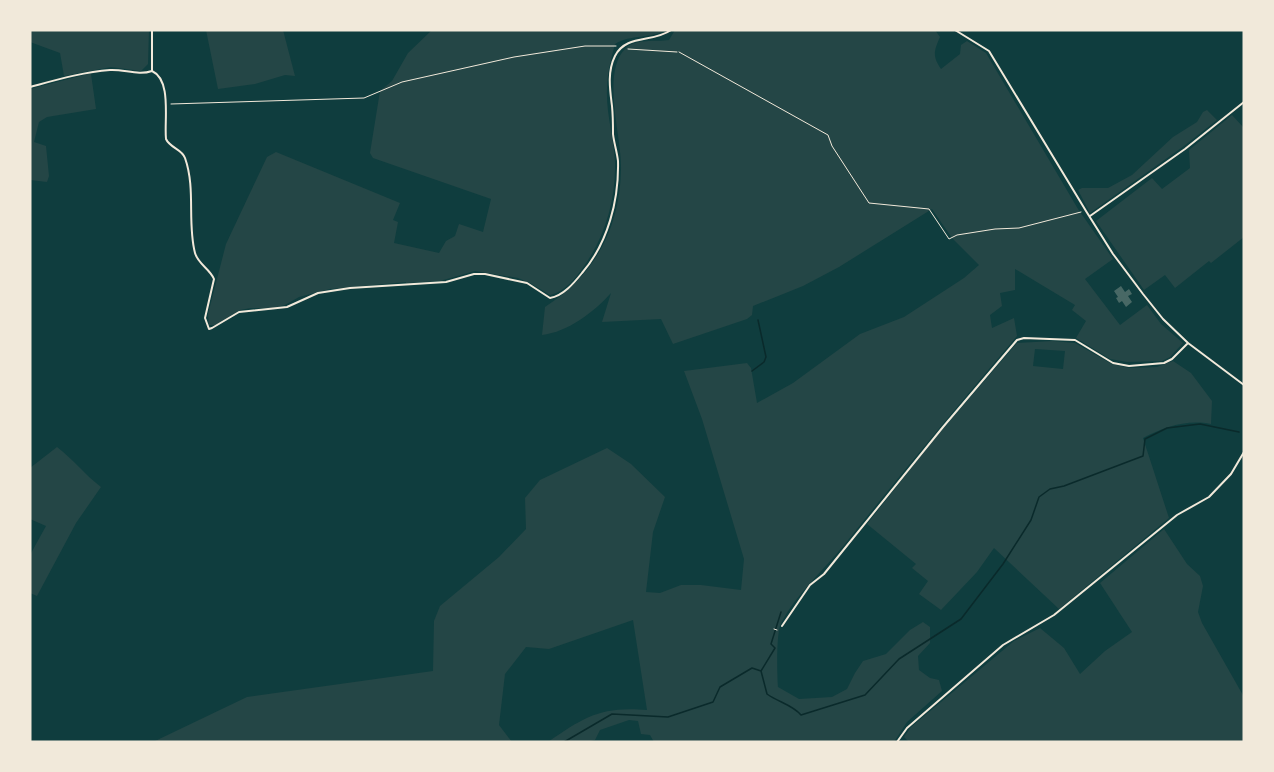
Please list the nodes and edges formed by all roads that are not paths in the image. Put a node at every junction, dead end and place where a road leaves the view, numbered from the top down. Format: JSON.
{"nodes":[{"id":1,"x":152,"y":30,"type":"edge"},
{"id":2,"x":671,"y":30,"type":"edge"},
{"id":3,"x":955,"y":30,"type":"edge"},
{"id":4,"x":152,"y":71,"type":"junction"},
{"id":5,"x":30,"y":87,"type":"edge"},
{"id":6,"x":1244,"y":102,"type":"edge"},
{"id":7,"x":1090,"y":217,"type":"junction"},
{"id":8,"x":1188,"y":343,"type":"junction"},
{"id":9,"x":1244,"y":385,"type":"edge"},
{"id":10,"x":1244,"y":452,"type":"edge"},
{"id":11,"x":782,"y":626,"type":"dead end"},
{"id":12,"x":897,"y":742,"type":"edge"}],
"edges":[{"from":1,"to":4,"type":"street"},
{"from":2,"to":4,"type":"street"},
{"from":3,"to":7,"type":"street"},
{"from":4,"to":5,"type":"street"},
{"from":6,"to":7,"type":"street"},
{"from":7,"to":8,"type":"street"},
{"from":8,"to":9,"type":"street"},
{"from":8,"to":11,"type":"street"},
{"from":10,"to":12,"type":"street"}]}
